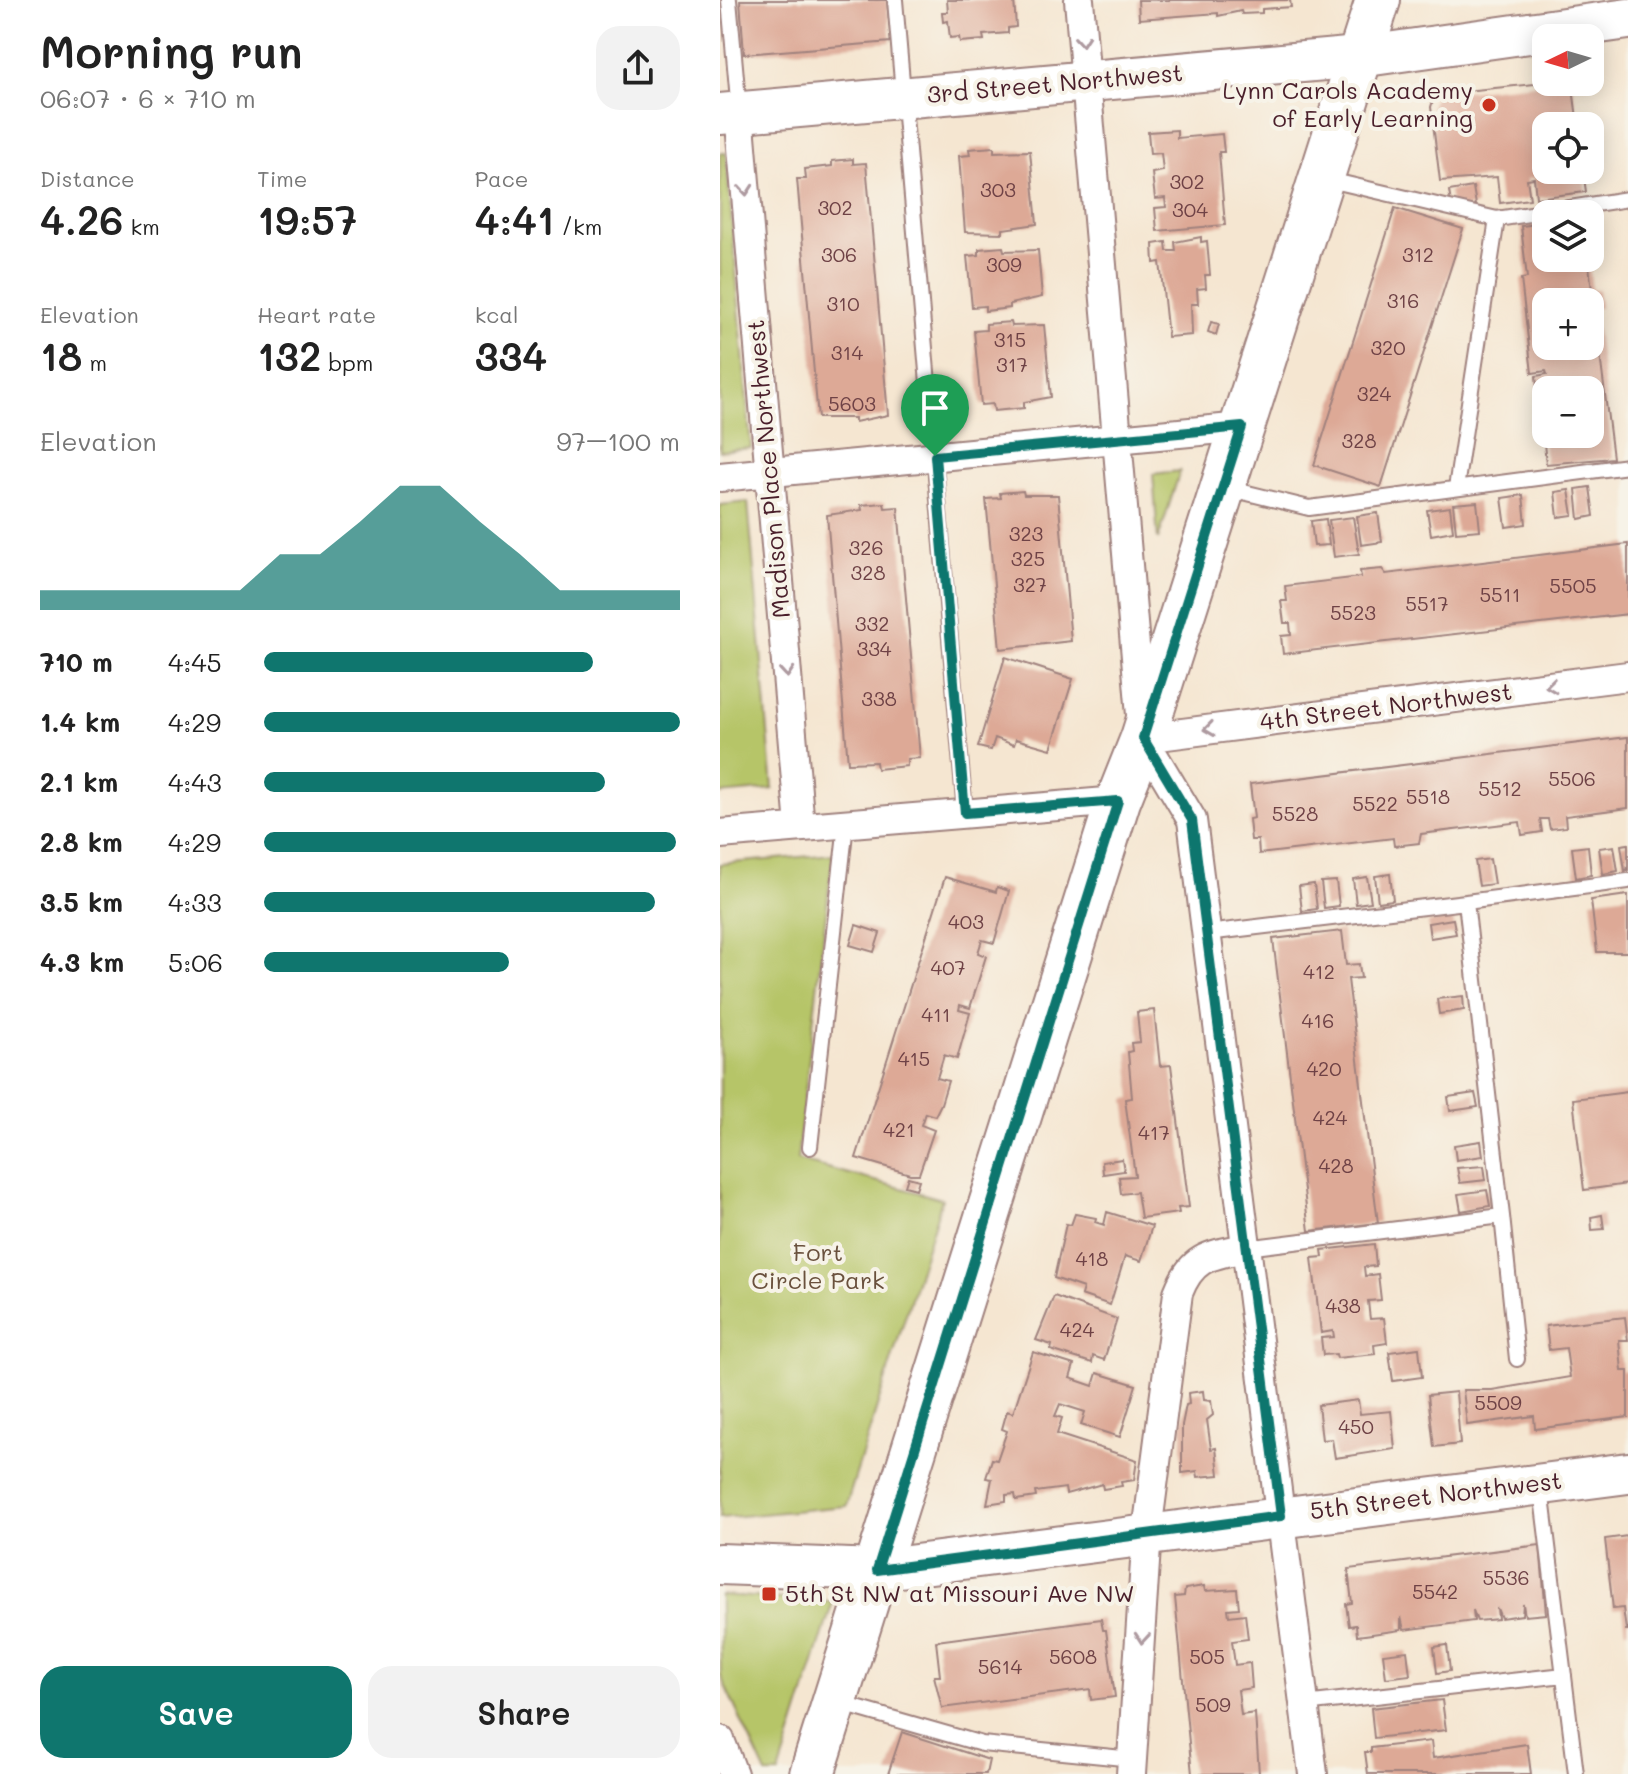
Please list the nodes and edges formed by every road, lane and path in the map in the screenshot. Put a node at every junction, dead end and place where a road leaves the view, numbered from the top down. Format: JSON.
{"nodes":[{"id":1,"x":729,"y":0,"type":"edge"},
{"id":2,"x":895,"y":0,"type":"edge"},
{"id":3,"x":1079,"y":0,"type":"edge"},
{"id":4,"x":1378,"y":0,"type":"edge"},
{"id":5,"x":1626,"y":19,"type":"edge"},
{"id":6,"x":1359,"y":57,"type":"junction"},
{"id":7,"x":1086,"y":81,"type":"junction"},
{"id":8,"x":903,"y":98,"type":"junction"},
{"id":9,"x":730,"y":113,"type":"edge"},
{"id":10,"x":1321,"y":178,"type":"junction"},
{"id":11,"x":1628,"y":199,"type":"edge"},
{"id":12,"x":1497,"y":219,"type":"junction"},
{"id":13,"x":1242,"y":427,"type":"junction"},
{"id":14,"x":1117,"y":439,"type":"junction"},
{"id":15,"x":935,"y":456,"type":"junction"},
{"id":16,"x":1628,"y":466,"type":"edge"},
{"id":17,"x":770,"y":472,"type":"junction"},
{"id":18,"x":720,"y":477,"type":"edge"},
{"id":19,"x":1223,"y":486,"type":"junction"},
{"id":20,"x":1456,"y":488,"type":"junction"},
{"id":21,"x":1628,"y":676,"type":"edge"},
{"id":22,"x":1143,"y":738,"type":"junction"},
{"id":23,"x":1118,"y":801,"type":"junction"},
{"id":24,"x":965,"y":813,"type":"junction"},
{"id":25,"x":846,"y":824,"type":"junction"},
{"id":26,"x":800,"y":827,"type":"junction"},
{"id":27,"x":720,"y":834,"type":"edge"},
{"id":28,"x":1628,"y":881,"type":"edge"},
{"id":29,"x":1466,"y":902,"type":"junction"},
{"id":30,"x":1207,"y":933,"type":"junction"},
{"id":31,"x":810,"y":1147,"type":"dead end"},
{"id":32,"x":1502,"y":1216,"type":"junction"},
{"id":33,"x":1246,"y":1248,"type":"junction"},
{"id":34,"x":1517,"y":1359,"type":"dead end"},
{"id":35,"x":1628,"y":1473,"type":"edge"},
{"id":36,"x":1540,"y":1483,"type":"junction"},
{"id":37,"x":1281,"y":1516,"type":"junction"},
{"id":38,"x":1147,"y":1532,"type":"junction"},
{"id":39,"x":720,"y":1564,"type":"edge"},
{"id":40,"x":877,"y":1570,"type":"junction"},
{"id":41,"x":1564,"y":1675,"type":"junction"},
{"id":42,"x":835,"y":1701,"type":"junction"},
{"id":43,"x":1304,"y":1704,"type":"junction"},
{"id":44,"x":720,"y":1740,"type":"edge"},
{"id":45,"x":1132,"y":1766,"type":"edge"},
{"id":46,"x":733,"y":1774,"type":"edge"},
{"id":47,"x":812,"y":1774,"type":"edge"},
{"id":48,"x":1313,"y":1774,"type":"edge"},
{"id":49,"x":1576,"y":1774,"type":"edge"}],
"edges":[{"from":1,"to":9,"type":"lane"},
{"from":2,"to":8,"type":"lane"},
{"from":3,"to":7,"type":"street","one_way":true},
{"from":4,"to":6,"type":"main road"},
{"from":5,"to":6,"type":"street","name":"3rd Street Northwest"},
{"from":6,"to":7,"type":"street","name":"3rd Street Northwest"},
{"from":6,"to":10,"type":"main road"},
{"from":7,"to":8,"type":"street","name":"3rd Street Northwest"},
{"from":7,"to":14,"type":"street"},
{"from":8,"to":9,"type":"street","name":"3rd Street Northwest"},
{"from":8,"to":15,"type":"lane"},
{"from":9,"to":17,"type":"street","name":"Madison Place Northwest","one_way":true},
{"from":10,"to":12,"type":"lane"},
{"from":10,"to":13,"type":"main road"},
{"from":11,"to":12,"type":"lane"},
{"from":12,"to":20,"type":"lane"},
{"from":13,"to":14,"type":"street"},
{"from":13,"to":19,"type":"main road"},
{"from":14,"to":15,"type":"street"},
{"from":14,"to":22,"type":"street"},
{"from":15,"to":17,"type":"street"},
{"from":15,"to":24,"type":"lane"},
{"from":16,"to":20,"type":"lane"},
{"from":17,"to":18,"type":"street"},
{"from":17,"to":26,"type":"street","name":"Madison Place Northwest","one_way":true},
{"from":19,"to":20,"type":"lane"},
{"from":19,"to":22,"type":"main road"},
{"from":21,"to":22,"type":"street","name":"4th Street Northwest","one_way":true},
{"from":22,"to":23,"type":"main road"},
{"from":22,"to":30,"type":"street"},
{"from":23,"to":24,"type":"street"},
{"from":23,"to":40,"type":"main road"},
{"from":24,"to":25,"type":"street"},
{"from":25,"to":26,"type":"street"},
{"from":25,"to":31,"type":"lane"},
{"from":26,"to":27,"type":"street"},
{"from":28,"to":29,"type":"lane"},
{"from":29,"to":30,"type":"lane"},
{"from":29,"to":32,"type":"lane"},
{"from":30,"to":33,"type":"street"},
{"from":32,"to":33,"type":"lane"},
{"from":32,"to":34,"type":"lane"},
{"from":33,"to":37,"type":"street"},
{"from":33,"to":38,"type":"street"},
{"from":35,"to":36,"type":"street","name":"5th Street Northwest"},
{"from":36,"to":37,"type":"street","name":"5th Street Northwest"},
{"from":36,"to":41,"type":"lane"},
{"from":37,"to":38,"type":"street","name":"5th Street Northwest"},
{"from":37,"to":43,"type":"street"},
{"from":38,"to":40,"type":"street","name":"5th Street Northwest"},
{"from":38,"to":45,"type":"street","one_way":true},
{"from":39,"to":40,"type":"street","name":"5th Street Northwest"},
{"from":40,"to":42,"type":"main road"},
{"from":41,"to":43,"type":"lane"},
{"from":41,"to":49,"type":"lane"},
{"from":42,"to":45,"type":"lane"},
{"from":42,"to":47,"type":"main road"},
{"from":43,"to":48,"type":"street"},
{"from":44,"to":46,"type":"street"}]}
